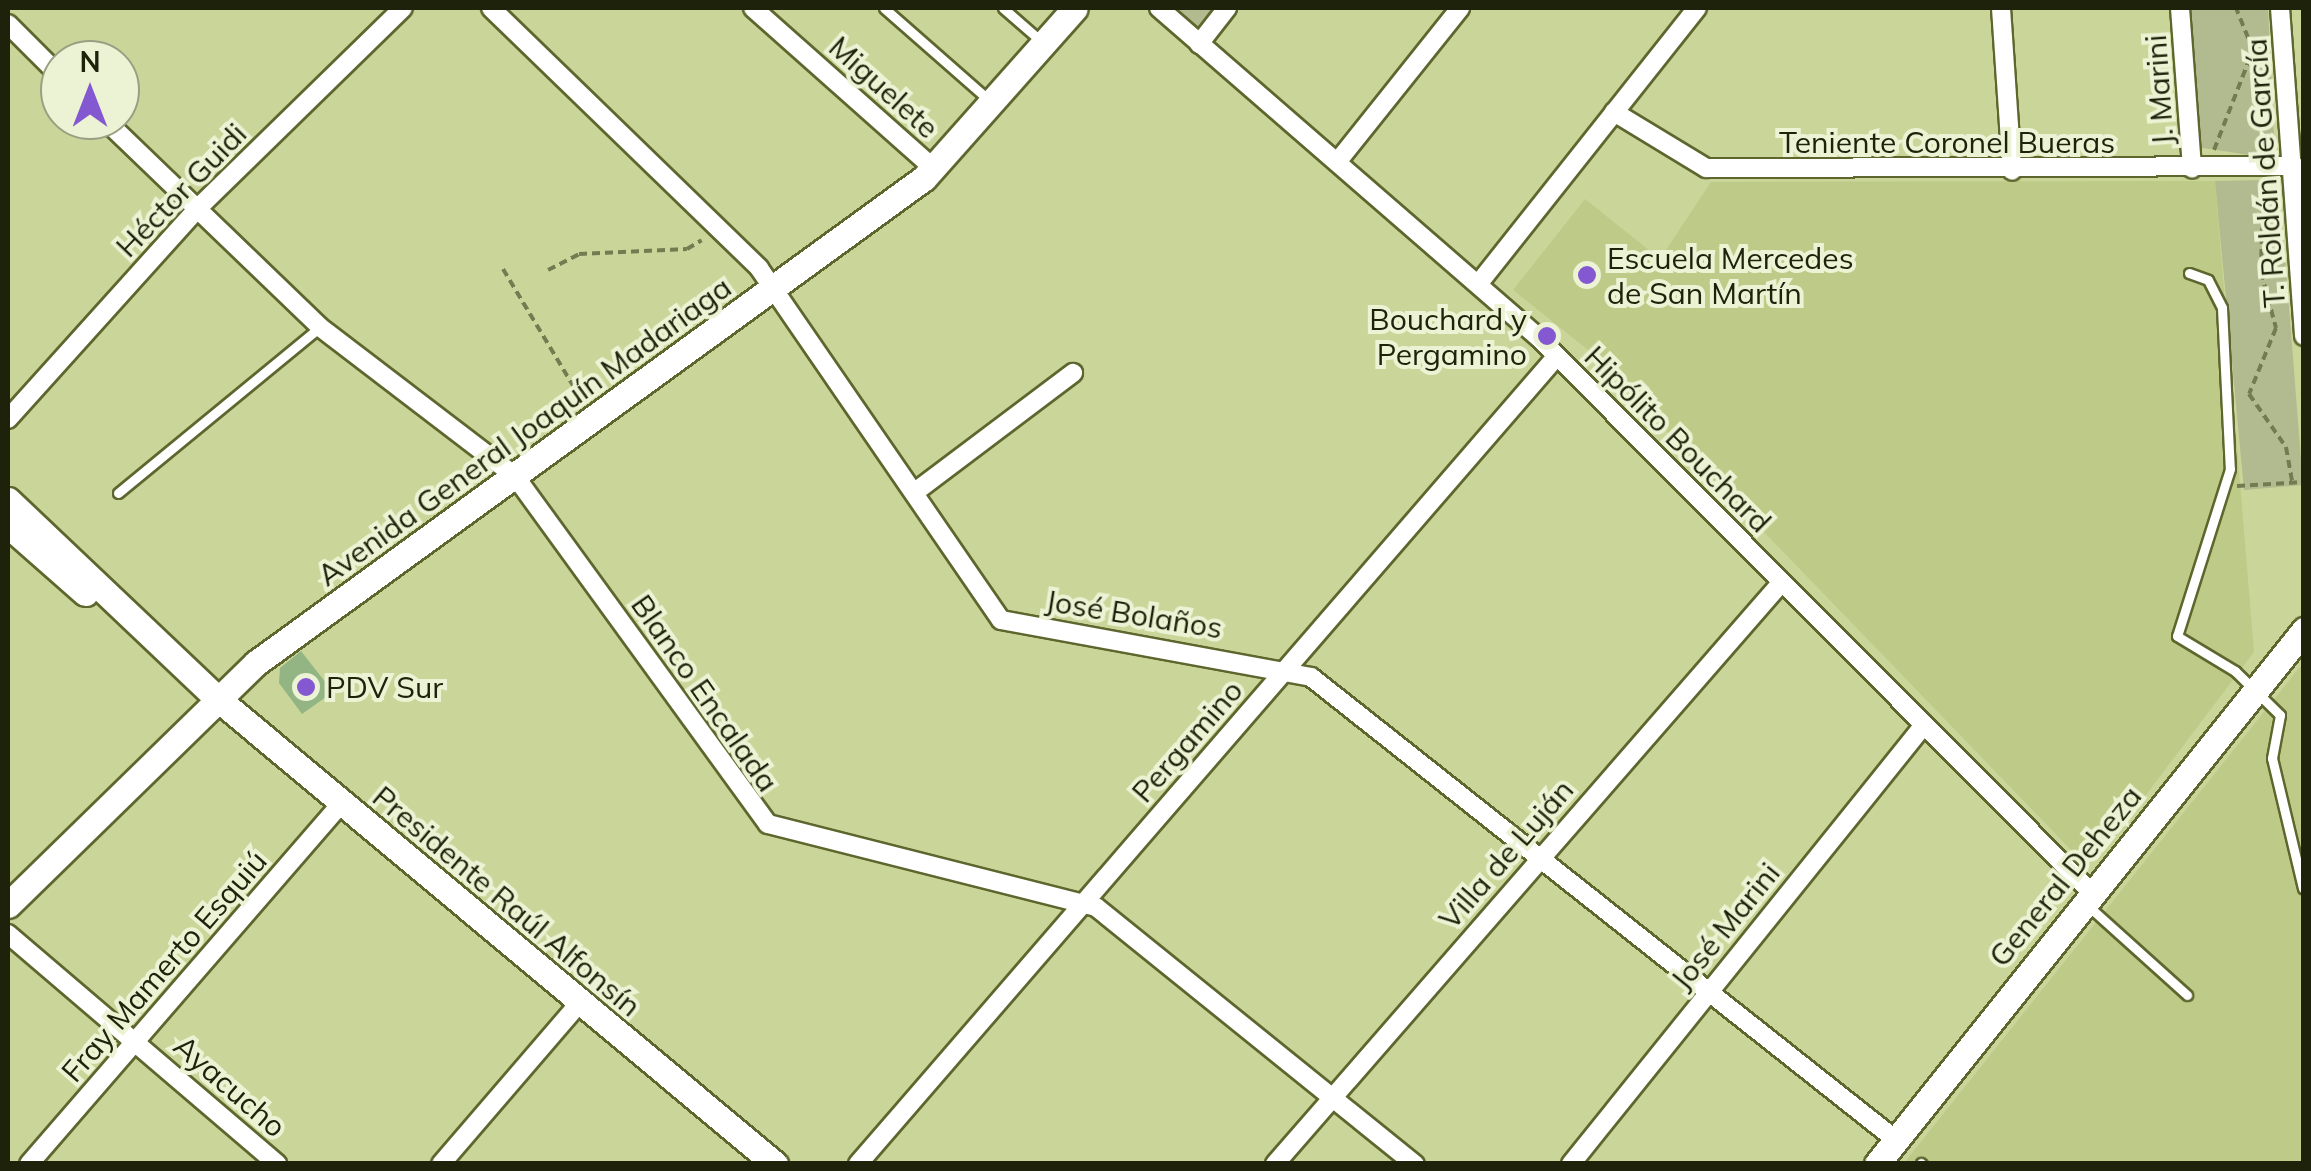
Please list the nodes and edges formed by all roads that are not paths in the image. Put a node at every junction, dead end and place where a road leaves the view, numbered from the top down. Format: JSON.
{"nodes":[{"id":1,"x":403,"y":8,"type":"edge"},
{"id":2,"x":491,"y":8,"type":"edge"},
{"id":3,"x":754,"y":8,"type":"edge"},
{"id":4,"x":884,"y":8,"type":"edge"},
{"id":5,"x":1003,"y":8,"type":"edge"},
{"id":6,"x":1075,"y":8,"type":"edge"},
{"id":7,"x":1159,"y":8,"type":"edge"},
{"id":8,"x":1227,"y":8,"type":"edge"},
{"id":9,"x":1460,"y":8,"type":"edge"},
{"id":10,"x":1697,"y":8,"type":"edge"},
{"id":11,"x":2002,"y":8,"type":"edge"},
{"id":12,"x":2180,"y":8,"type":"edge"},
{"id":13,"x":2280,"y":8,"type":"edge"},
{"id":14,"x":8,"y":24,"type":"edge"},
{"id":15,"x":1042,"y":43,"type":"junction"},
{"id":16,"x":1199,"y":44,"type":"junction"},
{"id":17,"x":40,"y":56,"type":"edge"},
{"id":18,"x":991,"y":102,"type":"junction"},
{"id":19,"x":1614,"y":112,"type":"junction"},
{"id":20,"x":125,"y":140,"type":"edge"},
{"id":21,"x":1338,"y":161,"type":"junction"},
{"id":22,"x":2295,"y":166,"type":"junction"},
{"id":23,"x":933,"y":168,"type":"junction"},
{"id":24,"x":2200,"y":169,"type":"junction"},
{"id":25,"x":2012,"y":171,"type":"junction"},
{"id":26,"x":196,"y":210,"type":"junction"},
{"id":27,"x":2189,"y":273,"type":"dead end"},
{"id":28,"x":1480,"y":284,"type":"junction"},
{"id":29,"x":777,"y":290,"type":"junction"},
{"id":30,"x":320,"y":327,"type":"junction"},
{"id":31,"x":2304,"y":336,"type":"edge"},
{"id":32,"x":1557,"y":356,"type":"junction"},
{"id":33,"x":1074,"y":373,"type":"dead end"},
{"id":34,"x":8,"y":420,"type":"edge"},
{"id":35,"x":515,"y":476,"type":"junction"},
{"id":36,"x":915,"y":492,"type":"junction"},
{"id":37,"x":118,"y":493,"type":"dead end"},
{"id":38,"x":8,"y":500,"type":"edge"},
{"id":39,"x":8,"y":525,"type":"edge"},
{"id":40,"x":1782,"y":583,"type":"junction"},
{"id":41,"x":2304,"y":630,"type":"edge"},
{"id":42,"x":1289,"y":667,"type":"junction"},
{"id":43,"x":210,"y":691,"type":"junction"},
{"id":44,"x":2257,"y":691,"type":"junction"},
{"id":45,"x":1924,"y":725,"type":"junction"},
{"id":46,"x":341,"y":804,"type":"junction"},
{"id":47,"x":1539,"y":858,"type":"junction"},
{"id":48,"x":2303,"y":888,"type":"edge"},
{"id":49,"x":2088,"y":897,"type":"junction"},
{"id":50,"x":1081,"y":902,"type":"junction"},
{"id":51,"x":8,"y":905,"type":"edge"},
{"id":52,"x":8,"y":934,"type":"edge"},
{"id":53,"x":1706,"y":993,"type":"junction"},
{"id":54,"x":2188,"y":995,"type":"dead end"},
{"id":55,"x":578,"y":1005,"type":"junction"},
{"id":56,"x":135,"y":1040,"type":"junction"},
{"id":57,"x":1332,"y":1097,"type":"junction"},
{"id":58,"x":1896,"y":1140,"type":"junction"},
{"id":59,"x":29,"y":1164,"type":"edge"},
{"id":60,"x":277,"y":1164,"type":"edge"},
{"id":61,"x":441,"y":1164,"type":"edge"},
{"id":62,"x":774,"y":1164,"type":"edge"},
{"id":63,"x":858,"y":1164,"type":"edge"},
{"id":64,"x":1275,"y":1164,"type":"edge"},
{"id":65,"x":1415,"y":1164,"type":"edge"},
{"id":66,"x":1571,"y":1164,"type":"edge"},
{"id":67,"x":1877,"y":1164,"type":"edge"}],
"edges":[{"from":1,"to":26,"type":"street","name":"Héctor Guidi"},
{"from":2,"to":29,"type":"street","name":"José Bolaños"},
{"from":3,"to":23,"type":"street","name":"Miguelete"},
{"from":4,"to":18,"type":"lane"},
{"from":5,"to":15,"type":"lane"},
{"from":6,"to":15,"type":"main road","name":"Avenida General Joaquín Madariaga"},
{"from":7,"to":16,"type":"street","name":"Hipólito Bouchard"},
{"from":8,"to":16,"type":"street"},
{"from":9,"to":21,"type":"street"},
{"from":10,"to":19,"type":"street"},
{"from":11,"to":25,"type":"street"},
{"from":12,"to":24,"type":"street","name":"J. Marini"},
{"from":13,"to":22,"type":"street","name":"T. Roldán de García"},
{"from":14,"to":17,"type":"street"},
{"from":15,"to":18,"type":"main road","name":"Avenida General Joaquín Madariaga"},
{"from":16,"to":21,"type":"street","name":"Hipólito Bouchard"},
{"from":18,"to":23,"type":"main road","name":"Avenida General Joaquín Madariaga"},
{"from":19,"to":25,"type":"street","name":"Teniente Coronel Bueras"},
{"from":19,"to":28,"type":"street"},
{"from":20,"to":26,"type":"street","name":"Blanco Encalada"},
{"from":21,"to":28,"type":"street","name":"Hipólito Bouchard"},
{"from":22,"to":24,"type":"street","name":"Teniente Coronel Bueras"},
{"from":22,"to":31,"type":"street","name":"T. Roldán de García"},
{"from":23,"to":29,"type":"main road","name":"Avenida General Joaquín Madariaga"},
{"from":24,"to":25,"type":"street","name":"Teniente Coronel Bueras"},
{"from":26,"to":30,"type":"street","name":"Blanco Encalada"},
{"from":26,"to":34,"type":"street","name":"Héctor Guidi"},
{"from":27,"to":44,"type":"lane"},
{"from":28,"to":32,"type":"street","name":"Hipólito Bouchard"},
{"from":29,"to":35,"type":"main road","name":"Avenida General Joaquín Madariaga"},
{"from":29,"to":36,"type":"street","name":"José Bolaños"},
{"from":30,"to":35,"type":"street","name":"Blanco Encalada"},
{"from":30,"to":37,"type":"lane"},
{"from":32,"to":40,"type":"street","name":"Hipólito Bouchard"},
{"from":32,"to":42,"type":"street","name":"Pergamino"},
{"from":33,"to":36,"type":"street"},
{"from":35,"to":43,"type":"main road","name":"Avenida General Joaquín Madariaga"},
{"from":35,"to":50,"type":"street","name":"Blanco Encalada"},
{"from":36,"to":42,"type":"street","name":"José Bolaños"},
{"from":38,"to":43,"type":"main road","name":"Presidente Raúl Alfonsín"},
{"from":39,"to":43,"type":"main road","name":"Presidente Raúl Alfonsín"},
{"from":40,"to":45,"type":"street","name":"Hipólito Bouchard"},
{"from":40,"to":47,"type":"street","name":"Villa de Luján"},
{"from":41,"to":44,"type":"main road","name":"General Deheza"},
{"from":42,"to":47,"type":"street","name":"José Bolaños"},
{"from":42,"to":50,"type":"street","name":"Pergamino"},
{"from":43,"to":46,"type":"main road","name":"Presidente Raúl Alfonsín"},
{"from":43,"to":51,"type":"main road","name":"Avenida General Joaquín Madariaga"},
{"from":44,"to":48,"type":"lane"},
{"from":44,"to":49,"type":"main road","name":"General Deheza"},
{"from":45,"to":49,"type":"street","name":"Hipólito Bouchard"},
{"from":45,"to":53,"type":"street","name":"José Marini"},
{"from":46,"to":55,"type":"main road","name":"Presidente Raúl Alfonsín"},
{"from":46,"to":56,"type":"street","name":"Fray Mamerto Esquiú"},
{"from":47,"to":53,"type":"street","name":"José Bolaños"},
{"from":47,"to":57,"type":"street","name":"Villa de Luján"},
{"from":49,"to":54,"type":"lane"},
{"from":49,"to":58,"type":"main road","name":"General Deheza"},
{"from":50,"to":57,"type":"street","name":"Blanco Encalada"},
{"from":50,"to":63,"type":"street","name":"Pergamino"},
{"from":52,"to":56,"type":"street","name":"Ayacucho"},
{"from":53,"to":58,"type":"street","name":"José Bolaños"},
{"from":53,"to":66,"type":"street","name":"José Marini"},
{"from":55,"to":61,"type":"street"},
{"from":55,"to":62,"type":"main road","name":"Presidente Raúl Alfonsín"},
{"from":56,"to":59,"type":"street","name":"Fray Mamerto Esquiú"},
{"from":56,"to":60,"type":"street","name":"Ayacucho"},
{"from":57,"to":64,"type":"street","name":"Villa de Luján"},
{"from":57,"to":65,"type":"street","name":"Blanco Encalada"},
{"from":58,"to":67,"type":"main road","name":"General Deheza"}]}
